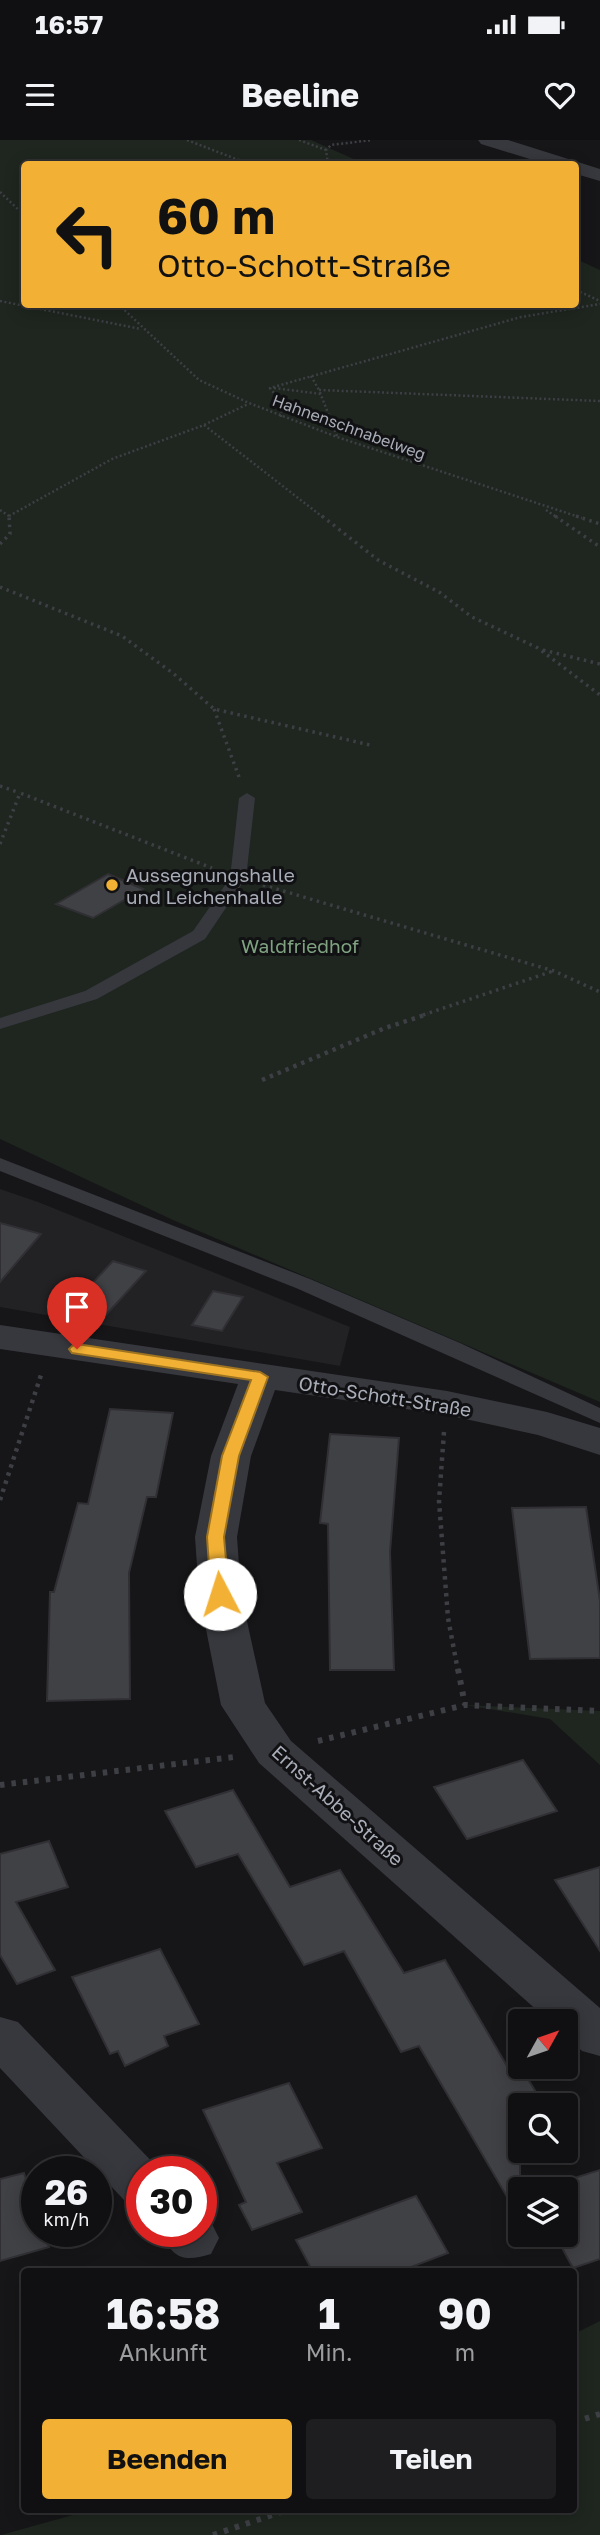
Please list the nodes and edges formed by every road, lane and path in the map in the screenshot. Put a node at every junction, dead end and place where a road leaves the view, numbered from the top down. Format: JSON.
{"nodes":[{"id":1,"x":187,"y":140,"type":"edge"},
{"id":2,"x":299,"y":140,"type":"edge"},
{"id":3,"x":372,"y":140,"type":"edge"},
{"id":4,"x":488,"y":140,"type":"edge"},
{"id":5,"x":326,"y":149,"type":"junction"},
{"id":6,"x":241,"y":161,"type":"edge"},
{"id":7,"x":328,"y":161,"type":"edge"},
{"id":8,"x":555,"y":161,"type":"edge"},
{"id":9,"x":579,"y":169,"type":"edge"},
{"id":10,"x":600,"y":175,"type":"edge"},
{"id":11,"x":0,"y":192,"type":"edge"},
{"id":12,"x":21,"y":212,"type":"edge"},
{"id":13,"x":579,"y":292,"type":"edge"},
{"id":14,"x":0,"y":301,"type":"edge"},
{"id":15,"x":600,"y":302,"type":"edge"},
{"id":16,"x":21,"y":305,"type":"edge"},
{"id":17,"x":579,"y":306,"type":"edge"},
{"id":18,"x":34,"y":308,"type":"edge"},
{"id":19,"x":122,"y":308,"type":"edge"},
{"id":20,"x":568,"y":308,"type":"edge"},
{"id":21,"x":142,"y":330,"type":"junction"},
{"id":22,"x":310,"y":375,"type":"junction"},
{"id":23,"x":270,"y":388,"type":"junction"},
{"id":24,"x":320,"y":392,"type":"junction"},
{"id":25,"x":600,"y":401,"type":"edge"},
{"id":26,"x":248,"y":403,"type":"junction"},
{"id":27,"x":281,"y":417,"type":"junction"},
{"id":28,"x":204,"y":425,"type":"junction"},
{"id":29,"x":337,"y":437,"type":"junction"},
{"id":30,"x":543,"y":507,"type":"junction"},
{"id":31,"x":0,"y":510,"type":"edge"},
{"id":32,"x":9,"y":516,"type":"junction"},
{"id":33,"x":600,"y":524,"type":"edge"},
{"id":34,"x":0,"y":544,"type":"edge"},
{"id":35,"x":600,"y":547,"type":"edge"},
{"id":36,"x":0,"y":587,"type":"edge"},
{"id":37,"x":538,"y":649,"type":"junction"},
{"id":38,"x":600,"y":664,"type":"edge"},
{"id":39,"x":600,"y":695,"type":"edge"},
{"id":40,"x":214,"y":709,"type":"junction"},
{"id":41,"x":370,"y":745,"type":"dead end"},
{"id":42,"x":0,"y":786,"type":"edge"},
{"id":43,"x":20,"y":793,"type":"junction"},
{"id":44,"x":247,"y":798,"type":"joint"},
{"id":45,"x":0,"y":844,"type":"edge"},
{"id":46,"x":238,"y":878,"type":"junction"},
{"id":47,"x":554,"y":971,"type":"junction"},
{"id":48,"x":600,"y":992,"type":"edge"},
{"id":49,"x":0,"y":1024,"type":"edge"},
{"id":50,"x":262,"y":1080,"type":"dead end"},
{"id":51,"x":0,"y":1164,"type":"edge"},
{"id":52,"x":0,"y":1337,"type":"edge"},
{"id":53,"x":51,"y":1345,"type":"junction"},
{"id":54,"x":260,"y":1377,"type":"junction"},
{"id":55,"x":447,"y":1403,"type":"junction"},
{"id":56,"x":600,"y":1416,"type":"edge"},
{"id":57,"x":600,"y":1442,"type":"edge"},
{"id":58,"x":0,"y":1500,"type":"edge"},
{"id":59,"x":465,"y":1705,"type":"dead end"},
{"id":60,"x":0,"y":2036,"type":"edge"},
{"id":61,"x":600,"y":2037,"type":"edge"},
{"id":62,"x":126,"y":2168,"type":"edge"},
{"id":63,"x":600,"y":2414,"type":"edge"},
{"id":64,"x":577,"y":2421,"type":"edge"},
{"id":65,"x":278,"y":2513,"type":"edge"},
{"id":66,"x":214,"y":2535,"type":"edge"}],
"edges":[{"from":1,"to":6,"type":"path"},
{"from":2,"to":5,"type":"path"},
{"from":3,"to":5,"type":"path"},
{"from":4,"to":8,"type":"street"},
{"from":5,"to":7,"type":"path"},
{"from":9,"to":10,"type":"street"},
{"from":11,"to":12,"type":"path"},
{"from":13,"to":15,"type":"path"},
{"from":14,"to":16,"type":"path"},
{"from":15,"to":17,"type":"path"},
{"from":18,"to":21,"type":"path"},
{"from":19,"to":21,"type":"path","name":"Hahnenschnabelweg"},
{"from":20,"to":22,"type":"path"},
{"from":21,"to":26,"type":"path","name":"Hahnenschnabelweg"},
{"from":22,"to":23,"type":"path"},
{"from":22,"to":24,"type":"path"},
{"from":23,"to":24,"type":"path"},
{"from":23,"to":27,"type":"path"},
{"from":24,"to":25,"type":"path"},
{"from":24,"to":29,"type":"path"},
{"from":26,"to":27,"type":"path","name":"Hahnenschnabelweg"},
{"from":26,"to":28,"type":"path"},
{"from":27,"to":29,"type":"path","name":"Hahnenschnabelweg"},
{"from":28,"to":32,"type":"path"},
{"from":28,"to":37,"type":"path"},
{"from":29,"to":30,"type":"path","name":"Hahnenschnabelweg"},
{"from":30,"to":33,"type":"path","name":"Hahnenschnabelweg"},
{"from":30,"to":35,"type":"path"},
{"from":31,"to":32,"type":"path"},
{"from":32,"to":34,"type":"path"},
{"from":36,"to":40,"type":"path"},
{"from":37,"to":38,"type":"path"},
{"from":37,"to":39,"type":"path"},
{"from":40,"to":41,"type":"path"},
{"from":40,"to":44,"type":"path"},
{"from":42,"to":43,"type":"path"},
{"from":43,"to":45,"type":"path"},
{"from":43,"to":46,"type":"path"},
{"from":44,"to":46,"type":"lane"},
{"from":46,"to":47,"type":"path"},
{"from":46,"to":49,"type":"lane"},
{"from":47,"to":48,"type":"path"},
{"from":47,"to":50,"type":"path"},
{"from":51,"to":56,"type":"lane"},
{"from":52,"to":53,"type":"street","name":"Otto-Schott-Straße"},
{"from":53,"to":54,"type":"street","name":"Otto-Schott-Straße"},
{"from":53,"to":58,"type":"path"},
{"from":54,"to":55,"type":"street","name":"Otto-Schott-Straße"},
{"from":54,"to":61,"type":"street","name":"Ernst-Abbe-Straße"},
{"from":55,"to":57,"type":"street","name":"Otto-Schott-Straße"},
{"from":55,"to":59,"type":"path"},
{"from":60,"to":62,"type":"street"},
{"from":63,"to":64,"type":"path"},
{"from":65,"to":66,"type":"path"}]}
